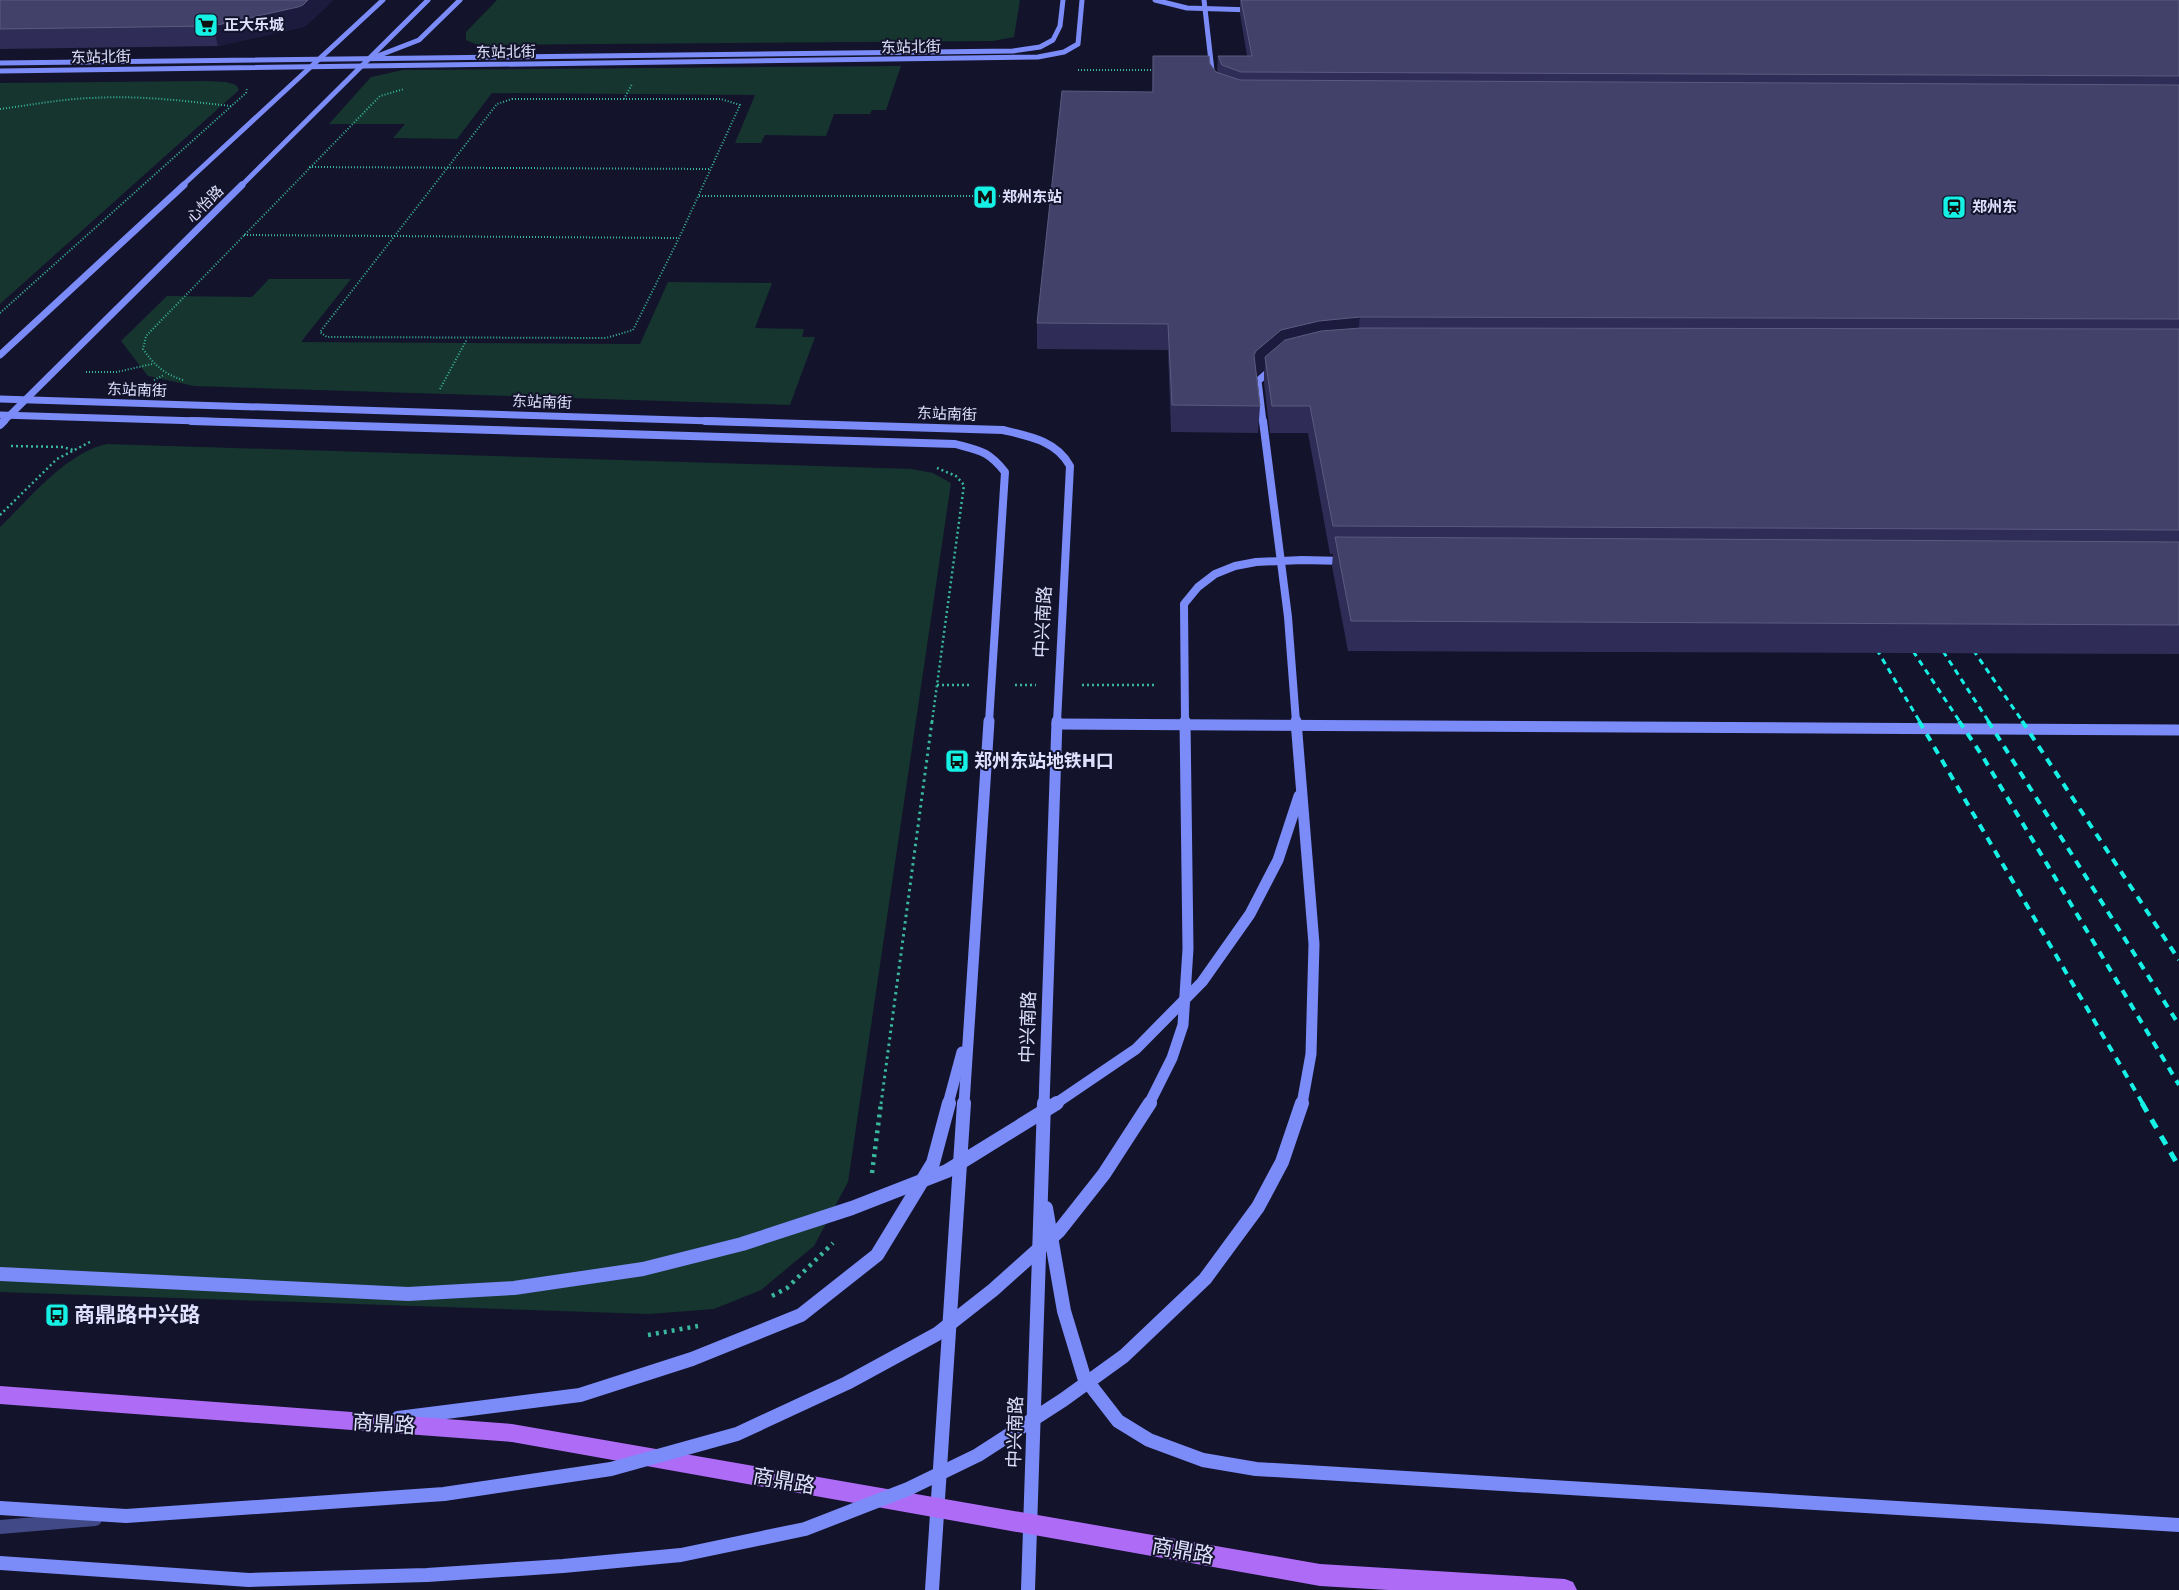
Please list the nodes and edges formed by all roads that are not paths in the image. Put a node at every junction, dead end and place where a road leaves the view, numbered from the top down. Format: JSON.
{"nodes":[{"id":1,"x":383,"y":0,"type":"edge"},
{"id":2,"x":428,"y":0,"type":"edge"},
{"id":3,"x":460,"y":0,"type":"edge"},
{"id":4,"x":1063,"y":0,"type":"edge"},
{"id":5,"x":1082,"y":0,"type":"edge"},
{"id":6,"x":1155,"y":0,"type":"edge"},
{"id":7,"x":1204,"y":0,"type":"edge"},
{"id":8,"x":1256,"y":10,"type":"edge"},
{"id":9,"x":370,"y":59,"type":"junction"},
{"id":10,"x":318,"y":60,"type":"junction"},
{"id":11,"x":0,"y":63,"type":"edge"},
{"id":12,"x":362,"y":66,"type":"junction"},
{"id":13,"x":310,"y":67,"type":"junction"},
{"id":14,"x":0,"y":71,"type":"edge"},
{"id":15,"x":1213,"y":83,"type":"edge"},
{"id":16,"x":0,"y":356,"type":"edge"},
{"id":17,"x":1281,"y":362,"type":"edge"},
{"id":18,"x":0,"y":399,"type":"edge"},
{"id":19,"x":25,"y":400,"type":"junction"},
{"id":20,"x":0,"y":415,"type":"edge"},
{"id":21,"x":9,"y":415,"type":"junction"},
{"id":22,"x":0,"y":425,"type":"edge"},
{"id":23,"x":1070,"y":466,"type":"joint"},
{"id":24,"x":1354,"y":561,"type":"edge"},
{"id":25,"x":1057,"y":724,"type":"junction"},
{"id":26,"x":2179,"y":730,"type":"edge"},
{"id":27,"x":1301,"y":790,"type":"junction"},
{"id":28,"x":968,"y":1030,"type":"junction"},
{"id":29,"x":1042,"y":1186,"type":"junction"},
{"id":30,"x":0,"y":1274,"type":"edge"},
{"id":31,"x":0,"y":1395,"type":"edge"},
{"id":32,"x":360,"y":1422,"type":"junction"},
{"id":33,"x":0,"y":1508,"type":"edge"},
{"id":34,"x":937,"y":1508,"type":"junction"},
{"id":35,"x":126,"y":1516,"type":"junction"},
{"id":36,"x":1030,"y":1524,"type":"junction"},
{"id":37,"x":2179,"y":1525,"type":"edge"},
{"id":38,"x":0,"y":1527,"type":"edge"},
{"id":39,"x":0,"y":1563,"type":"edge"},
{"id":40,"x":932,"y":1590,"type":"edge"},
{"id":41,"x":1028,"y":1590,"type":"edge"},
{"id":42,"x":1565,"y":1590,"type":"edge"}],
"edges":[{"from":1,"to":10,"type":"street","name":"心怡路"},
{"from":2,"to":9,"type":"street","name":"心怡路"},
{"from":3,"to":9,"type":"street"},
{"from":4,"to":9,"type":"street","name":"东站北街"},
{"from":5,"to":12,"type":"street","name":"东站北街"},
{"from":6,"to":8,"type":"street"},
{"from":7,"to":15,"type":"street"},
{"from":9,"to":10,"type":"street","name":"东站北街"},
{"from":9,"to":12,"type":"street","name":"心怡路"},
{"from":10,"to":11,"type":"street","name":"东站北街"},
{"from":10,"to":13,"type":"street","name":"心怡路"},
{"from":12,"to":13,"type":"street","name":"东站北街"},
{"from":12,"to":19,"type":"street","name":"心怡路"},
{"from":13,"to":14,"type":"street","name":"东站北街"},
{"from":13,"to":16,"type":"street","name":"心怡路"},
{"from":17,"to":27,"type":"street","bridge":true},
{"from":18,"to":19,"type":"street","name":"东站南街"},
{"from":19,"to":21,"type":"street","name":"心怡路"},
{"from":19,"to":23,"type":"street","name":"东站南街"},
{"from":20,"to":21,"type":"street","name":"东站南街"},
{"from":21,"to":22,"type":"street","name":"心怡路"},
{"from":21,"to":28,"type":"street","name":"东站南街"},
{"from":23,"to":25,"type":"street","name":"中兴南路"},
{"from":24,"to":35,"type":"street","bridge":true},
{"from":25,"to":26,"type":"street"},
{"from":25,"to":29,"type":"street","name":"中兴南路"},
{"from":27,"to":30,"type":"street","bridge":true},
{"from":27,"to":39,"type":"street","bridge":true},
{"from":28,"to":32,"type":"street"},
{"from":28,"to":34,"type":"street"},
{"from":29,"to":36,"type":"street","name":"中兴南路"},
{"from":29,"to":37,"type":"street"},
{"from":31,"to":32,"type":"main road","name":"商鼎路"},
{"from":32,"to":34,"type":"main road","name":"商鼎路"},
{"from":33,"to":35,"type":"street","bridge":true},
{"from":34,"to":36,"type":"main road","name":"商鼎路"},
{"from":34,"to":40,"type":"street"},
{"from":35,"to":38,"type":"street","bridge":true},
{"from":36,"to":41,"type":"street","name":"中兴南路"},
{"from":36,"to":42,"type":"main road","name":"商鼎路"}]}
